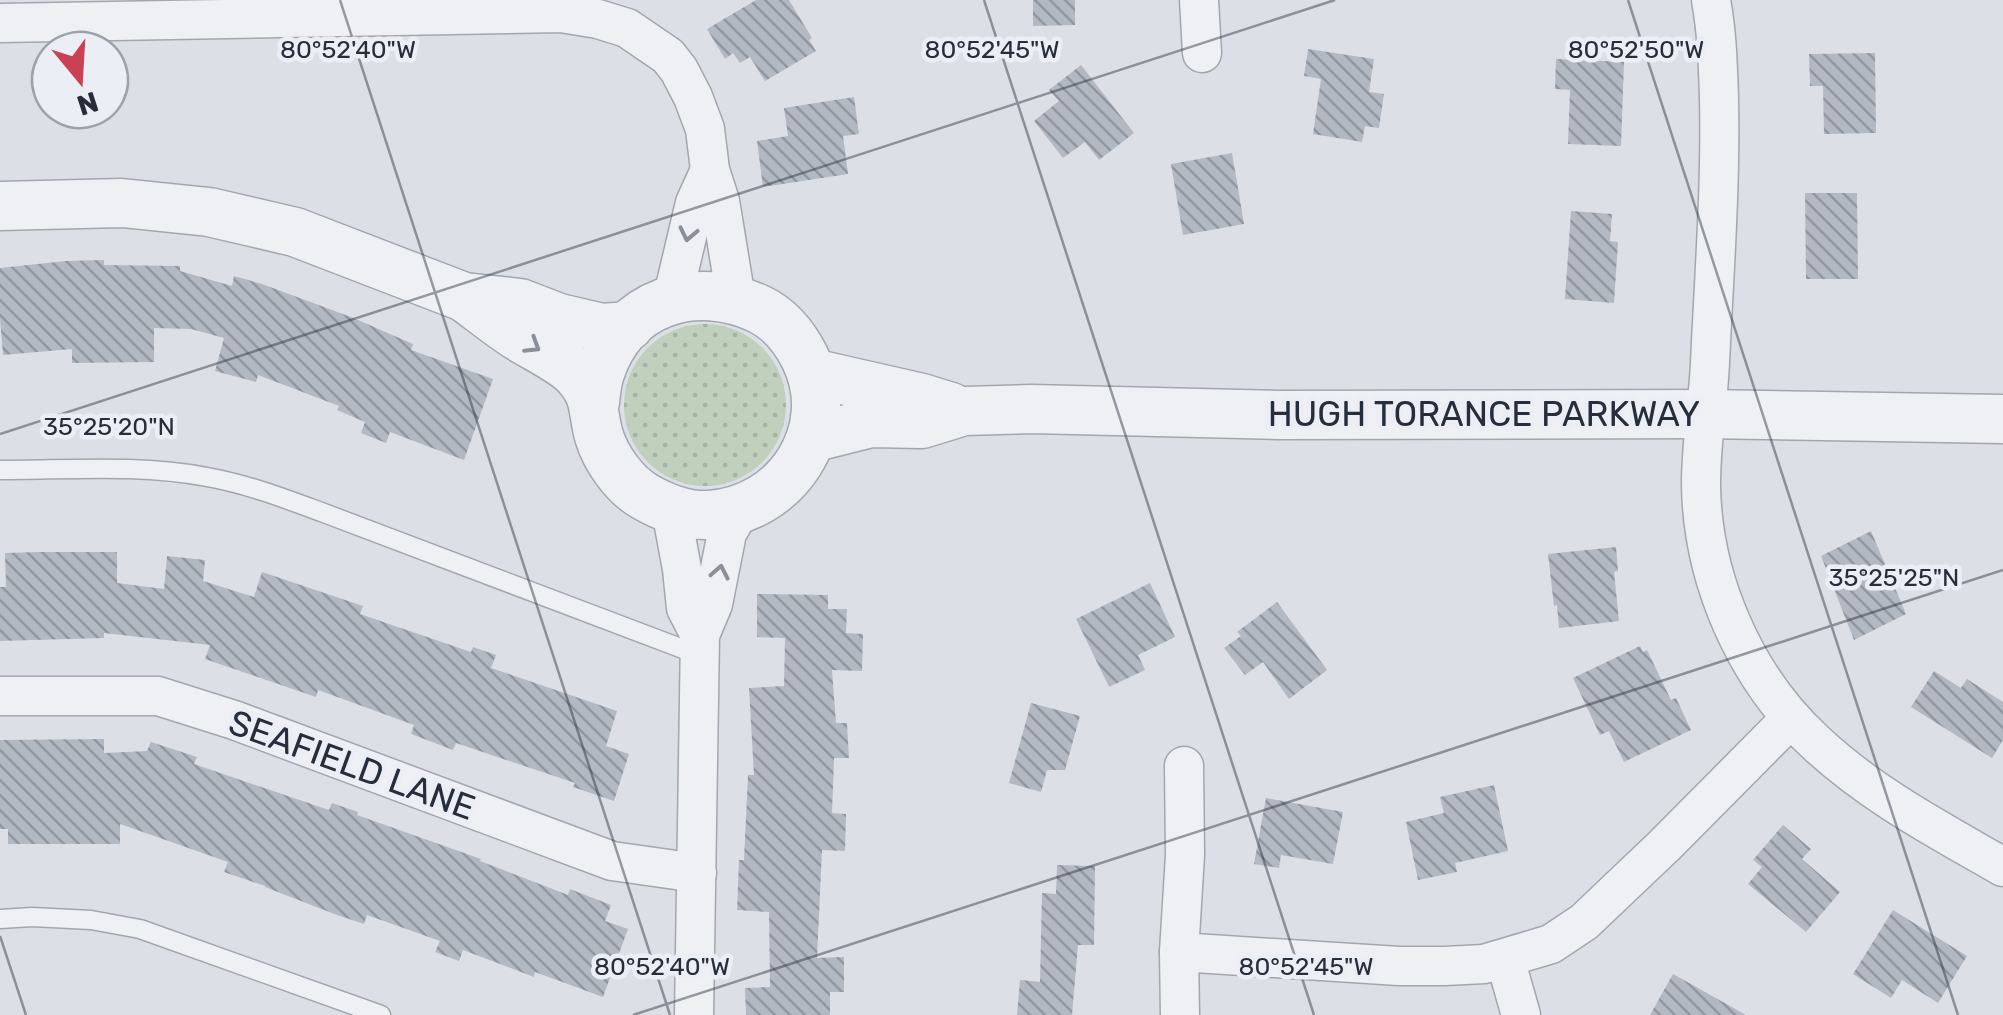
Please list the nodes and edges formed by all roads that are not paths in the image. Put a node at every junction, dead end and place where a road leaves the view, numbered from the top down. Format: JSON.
{"nodes":[{"id":1,"x":1199,"y":0,"type":"edge"},
{"id":2,"x":1712,"y":0,"type":"edge"},
{"id":3,"x":0,"y":23,"type":"edge"},
{"id":4,"x":1202,"y":53,"type":"dead end"},
{"id":5,"x":710,"y":170,"type":"junction"},
{"id":6,"x":0,"y":206,"type":"edge"},
{"id":7,"x":464,"y":297,"type":"junction"},
{"id":8,"x":736,"y":298,"type":"junction"},
{"id":9,"x":672,"y":300,"type":"junction"},
{"id":10,"x":628,"y":326,"type":"junction"},
{"id":11,"x":812,"y":372,"type":"junction"},
{"id":12,"x":595,"y":402,"type":"junction"},
{"id":13,"x":964,"y":411,"type":"junction"},
{"id":14,"x":1704,"y":414,"type":"junction"},
{"id":15,"x":2003,"y":419,"type":"edge"},
{"id":16,"x":811,"y":438,"type":"junction"},
{"id":17,"x":0,"y":470,"type":"edge"},
{"id":18,"x":671,"y":510,"type":"junction"},
{"id":19,"x":741,"y":510,"type":"junction"},
{"id":20,"x":700,"y":645,"type":"junction"},
{"id":21,"x":0,"y":696,"type":"edge"},
{"id":22,"x":1792,"y":718,"type":"junction"},
{"id":23,"x":1184,"y":766,"type":"dead end"},
{"id":24,"x":2003,"y":867,"type":"edge"},
{"id":25,"x":697,"y":874,"type":"junction"},
{"id":26,"x":0,"y":919,"type":"edge"},
{"id":27,"x":1179,"y":952,"type":"junction"},
{"id":28,"x":1506,"y":958,"type":"junction"},
{"id":29,"x":380,"y":1015,"type":"edge"},
{"id":30,"x":694,"y":1015,"type":"edge"},
{"id":31,"x":1180,"y":1015,"type":"edge"},
{"id":32,"x":1521,"y":1015,"type":"edge"}],
"edges":[{"from":1,"to":4,"type":"street"},
{"from":2,"to":14,"type":"street"},
{"from":3,"to":5,"type":"street"},
{"from":5,"to":8,"type":"street"},
{"from":5,"to":9,"type":"street","one_way":true},
{"from":6,"to":7,"type":"street"},
{"from":7,"to":10,"type":"street"},
{"from":7,"to":12,"type":"street","one_way":true},
{"from":8,"to":9,"type":"street"},
{"from":8,"to":11,"type":"street"},
{"from":9,"to":10,"type":"street"},
{"from":10,"to":12,"type":"street"},
{"from":11,"to":13,"type":"street","name":"HUGH TORANCE PARKWAY"},
{"from":11,"to":16,"type":"street"},
{"from":12,"to":18,"type":"street"},
{"from":13,"to":14,"type":"street","name":"HUGH TORANCE PARKWAY"},
{"from":13,"to":16,"type":"street","name":"HUGH TORANCE PARKWAY"},
{"from":14,"to":15,"type":"street","name":"HUGH TORANCE PARKWAY"},
{"from":14,"to":22,"type":"street"},
{"from":16,"to":19,"type":"street"},
{"from":17,"to":20,"type":"lane"},
{"from":18,"to":19,"type":"street"},
{"from":18,"to":20,"type":"street"},
{"from":20,"to":19,"type":"street","one_way":true},
{"from":20,"to":25,"type":"street"},
{"from":21,"to":25,"type":"street","name":"SEAFIELD LANE"},
{"from":22,"to":24,"type":"street"},
{"from":22,"to":28,"type":"street"},
{"from":23,"to":27,"type":"street"},
{"from":25,"to":30,"type":"street"},
{"from":26,"to":29,"type":"lane"},
{"from":27,"to":28,"type":"street"},
{"from":27,"to":31,"type":"street"},
{"from":28,"to":32,"type":"street"}]}
